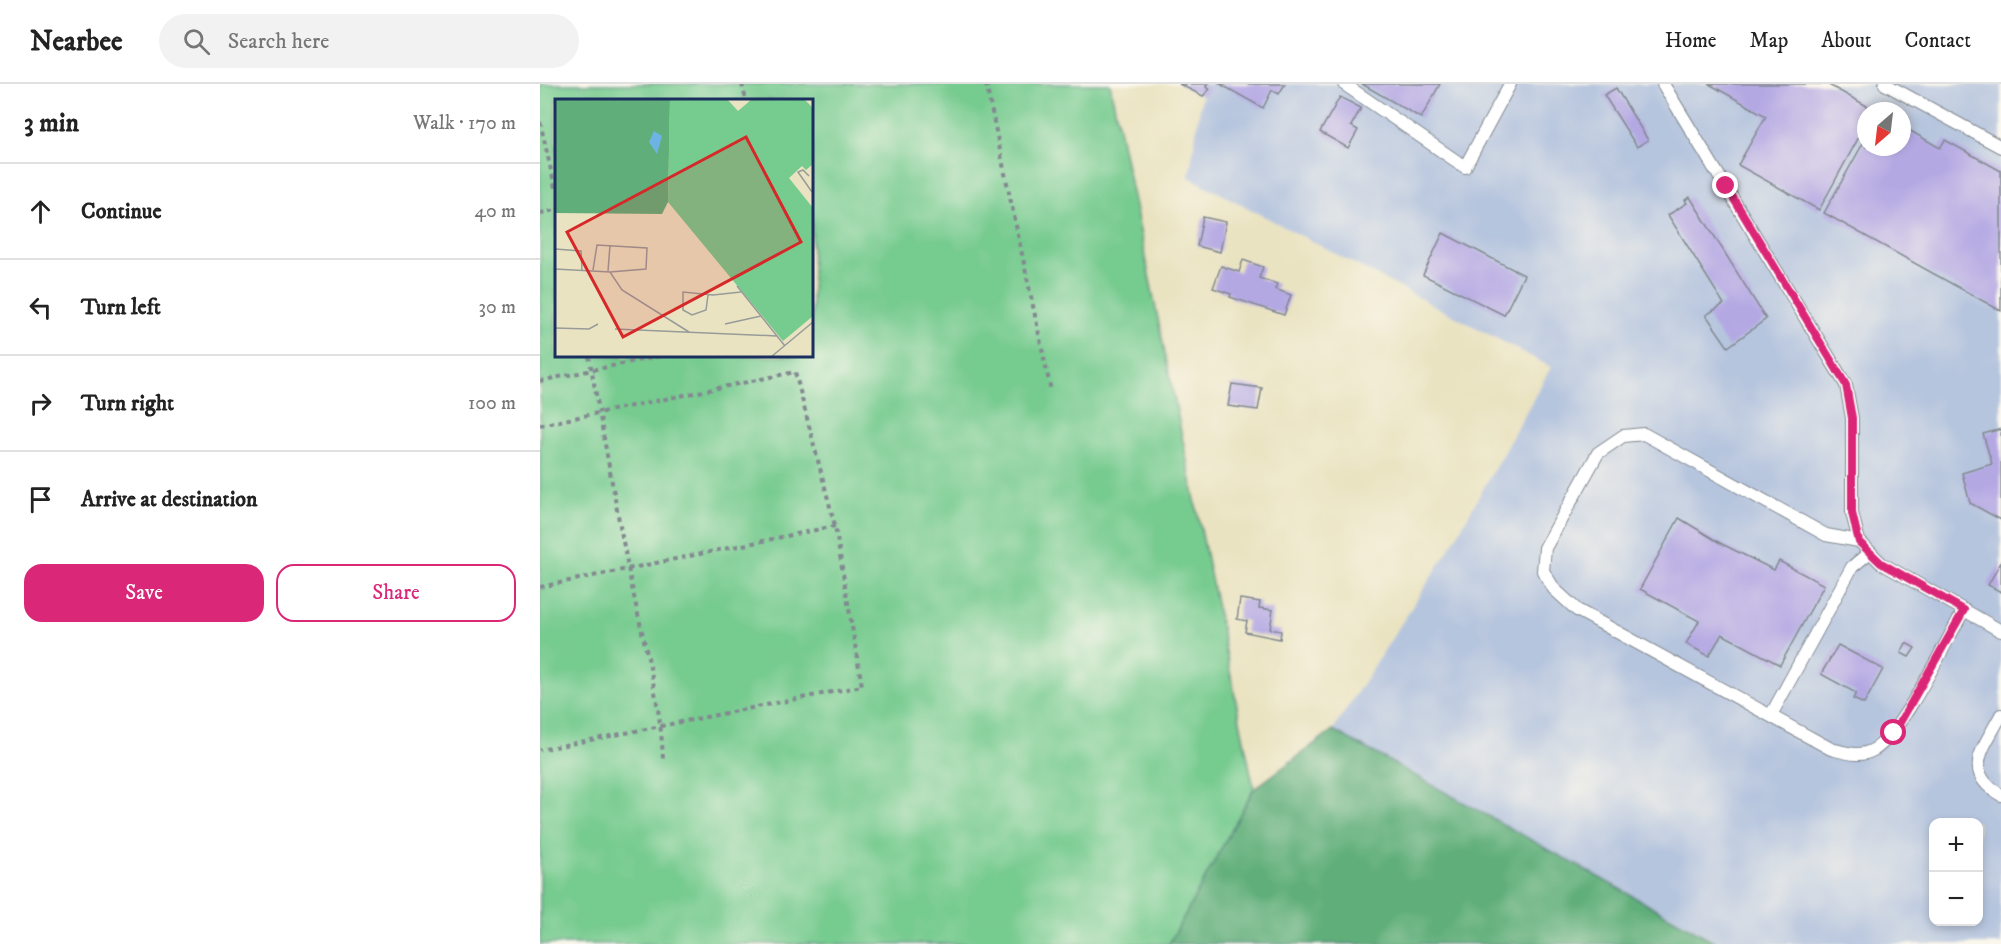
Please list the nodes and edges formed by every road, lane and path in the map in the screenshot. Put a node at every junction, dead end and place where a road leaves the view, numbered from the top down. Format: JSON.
{"nodes":[{"id":1,"x":742,"y":84,"type":"edge"},
{"id":2,"x":986,"y":84,"type":"edge"},
{"id":3,"x":1344,"y":84,"type":"edge"},
{"id":4,"x":1510,"y":84,"type":"edge"},
{"id":5,"x":1664,"y":84,"type":"edge"},
{"id":6,"x":1885,"y":84,"type":"edge"},
{"id":7,"x":746,"y":99,"type":"edge"},
{"id":8,"x":540,"y":122,"type":"edge"},
{"id":9,"x":2001,"y":147,"type":"edge"},
{"id":10,"x":555,"y":188,"type":"edge"},
{"id":11,"x":555,"y":210,"type":"edge"},
{"id":12,"x":540,"y":213,"type":"edge"},
{"id":13,"x":589,"y":357,"type":"edge"},
{"id":14,"x":655,"y":357,"type":"edge"},
{"id":15,"x":591,"y":370,"type":"junction"},
{"id":16,"x":540,"y":381,"type":"edge"},
{"id":17,"x":1051,"y":391,"type":"dead end"},
{"id":18,"x":602,"y":412,"type":"junction"},
{"id":19,"x":540,"y":425,"type":"edge"},
{"id":20,"x":835,"y":526,"type":"junction"},
{"id":21,"x":1859,"y":542,"type":"junction"},
{"id":22,"x":1870,"y":552,"type":"junction"},
{"id":23,"x":628,"y":568,"type":"junction"},
{"id":24,"x":540,"y":587,"type":"edge"},
{"id":25,"x":1964,"y":610,"type":"junction"},
{"id":26,"x":2001,"y":631,"type":"edge"},
{"id":27,"x":2001,"y":715,"type":"edge"},
{"id":28,"x":1771,"y":716,"type":"junction"},
{"id":29,"x":662,"y":725,"type":"junction"},
{"id":30,"x":540,"y":750,"type":"edge"},
{"id":31,"x":663,"y":761,"type":"dead end"},
{"id":32,"x":2001,"y":795,"type":"edge"}],
"edges":[{"from":1,"to":7,"type":"path"},
{"from":2,"to":17,"type":"path"},
{"from":3,"to":4,"type":"lane"},
{"from":5,"to":21,"type":"lane"},
{"from":6,"to":9,"type":"lane"},
{"from":8,"to":10,"type":"path"},
{"from":11,"to":12,"type":"path"},
{"from":13,"to":15,"type":"path"},
{"from":14,"to":15,"type":"path"},
{"from":15,"to":16,"type":"path"},
{"from":15,"to":18,"type":"path"},
{"from":18,"to":19,"type":"path"},
{"from":18,"to":20,"type":"path"},
{"from":18,"to":23,"type":"path"},
{"from":20,"to":23,"type":"path"},
{"from":20,"to":29,"type":"path"},
{"from":21,"to":22,"type":"lane"},
{"from":21,"to":28,"type":"lane"},
{"from":22,"to":25,"type":"lane"},
{"from":22,"to":28,"type":"lane"},
{"from":23,"to":24,"type":"path"},
{"from":23,"to":29,"type":"path"},
{"from":25,"to":26,"type":"lane"},
{"from":25,"to":28,"type":"lane"},
{"from":27,"to":32,"type":"lane"},
{"from":29,"to":30,"type":"path"},
{"from":29,"to":31,"type":"path"}]}
